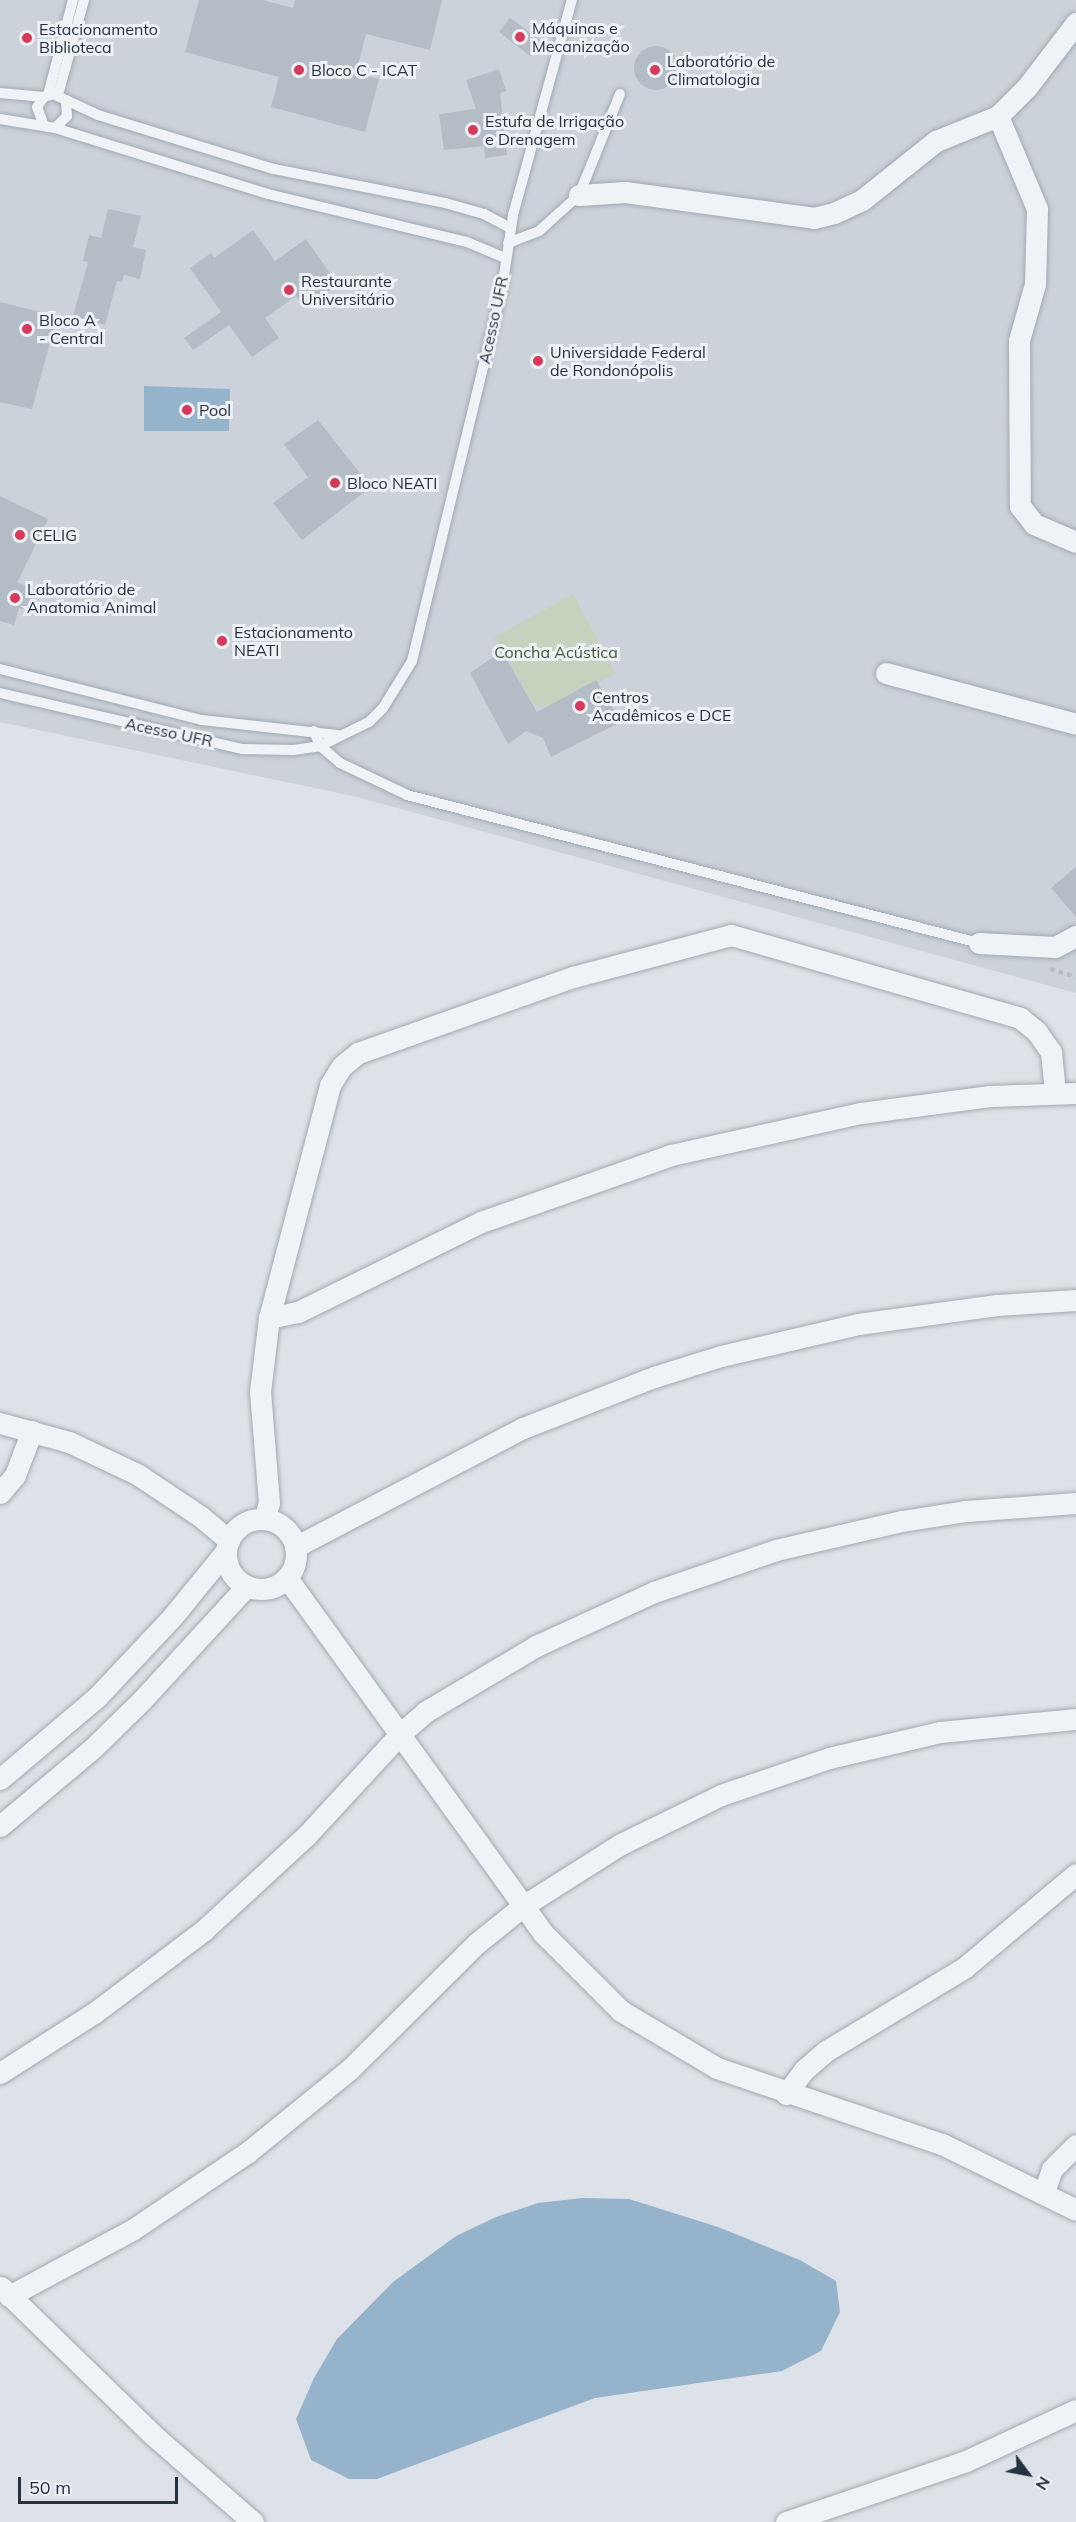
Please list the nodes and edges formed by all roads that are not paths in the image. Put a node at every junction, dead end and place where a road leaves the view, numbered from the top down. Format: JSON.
{"nodes":[{"id":1,"x":73,"y":0,"type":"edge"},
{"id":2,"x":84,"y":0,"type":"edge"},
{"id":3,"x":572,"y":0,"type":"edge"},
{"id":4,"x":1076,"y":23,"type":"edge"},
{"id":5,"x":0,"y":93,"type":"edge"},
{"id":6,"x":620,"y":94,"type":"dead end"},
{"id":7,"x":54,"y":97,"type":"junction"},
{"id":8,"x":998,"y":116,"type":"junction"},
{"id":9,"x":0,"y":119,"type":"edge"},
{"id":10,"x":50,"y":127,"type":"junction"},
{"id":11,"x":579,"y":195,"type":"junction"},
{"id":12,"x":510,"y":228,"type":"junction"},
{"id":13,"x":508,"y":243,"type":"junction"},
{"id":14,"x":505,"y":258,"type":"junction"},
{"id":15,"x":1076,"y":542,"type":"edge"},
{"id":16,"x":0,"y":669,"type":"edge"},
{"id":17,"x":886,"y":673,"type":"dead end"},
{"id":18,"x":0,"y":693,"type":"edge"},
{"id":19,"x":1076,"y":724,"type":"edge"},
{"id":20,"x":245,"y":727,"type":"junction"},
{"id":21,"x":314,"y":731,"type":"junction"},
{"id":22,"x":338,"y":735,"type":"junction"},
{"id":23,"x":320,"y":746,"type":"junction"},
{"id":24,"x":243,"y":748,"type":"junction"},
{"id":25,"x":1076,"y":936,"type":"edge"},
{"id":26,"x":979,"y":943,"type":"joint"},
{"id":27,"x":1055,"y":1093,"type":"junction"},
{"id":28,"x":1076,"y":1093,"type":"edge"},
{"id":29,"x":1076,"y":1300,"type":"edge"},
{"id":30,"x":269,"y":1318,"type":"junction"},
{"id":31,"x":0,"y":1423,"type":"edge"},
{"id":32,"x":32,"y":1431,"type":"junction"},
{"id":33,"x":0,"y":1493,"type":"edge"},
{"id":34,"x":1076,"y":1503,"type":"edge"},
{"id":35,"x":264,"y":1519,"type":"junction"},
{"id":36,"x":227,"y":1546,"type":"junction"},
{"id":37,"x":295,"y":1547,"type":"junction"},
{"id":38,"x":287,"y":1578,"type":"junction"},
{"id":39,"x":247,"y":1586,"type":"junction"},
{"id":40,"x":1076,"y":1719,"type":"edge"},
{"id":41,"x":400,"y":1734,"type":"junction"},
{"id":42,"x":0,"y":1779,"type":"edge"},
{"id":43,"x":0,"y":1826,"type":"edge"},
{"id":44,"x":1076,"y":1874,"type":"edge"},
{"id":45,"x":523,"y":1906,"type":"junction"},
{"id":46,"x":0,"y":2073,"type":"edge"},
{"id":47,"x":786,"y":2094,"type":"junction"},
{"id":48,"x":1076,"y":2145,"type":"edge"},
{"id":49,"x":1044,"y":2192,"type":"junction"},
{"id":50,"x":1076,"y":2210,"type":"edge"},
{"id":51,"x":5,"y":2290,"type":"edge"},
{"id":52,"x":1076,"y":2410,"type":"edge"},
{"id":53,"x":253,"y":2522,"type":"edge"},
{"id":54,"x":786,"y":2522,"type":"edge"}],
"edges":[{"from":1,"to":7,"type":"lane"},
{"from":2,"to":7,"type":"lane"},
{"from":3,"to":12,"type":"lane"},
{"from":4,"to":8,"type":"street"},
{"from":5,"to":7,"type":"lane"},
{"from":6,"to":11,"type":"lane"},
{"from":7,"to":10,"type":"lane"},
{"from":7,"to":10,"type":"lane"},
{"from":7,"to":12,"type":"lane"},
{"from":8,"to":11,"type":"street"},
{"from":8,"to":15,"type":"street"},
{"from":9,"to":10,"type":"lane","name":"Acesso UFR"},
{"from":10,"to":14,"type":"lane","name":"Acesso UFR"},
{"from":11,"to":13,"type":"lane"},
{"from":12,"to":13,"type":"lane"},
{"from":13,"to":14,"type":"lane"},
{"from":14,"to":22,"type":"lane","name":"Acesso UFR"},
{"from":16,"to":20,"type":"lane"},
{"from":17,"to":19,"type":"street"},
{"from":18,"to":24,"type":"lane","name":"Acesso UFR"},
{"from":20,"to":21,"type":"lane"},
{"from":20,"to":24,"type":"lane"},
{"from":21,"to":22,"type":"lane"},
{"from":21,"to":23,"type":"lane"},
{"from":22,"to":23,"type":"lane","name":"Acesso UFR"},
{"from":23,"to":24,"type":"lane","name":"Acesso UFR"},
{"from":23,"to":26,"type":"lane"},
{"from":25,"to":26,"type":"street"},
{"from":27,"to":28,"type":"street"},
{"from":27,"to":30,"type":"street"},
{"from":27,"to":30,"type":"street"},
{"from":29,"to":37,"type":"street"},
{"from":30,"to":35,"type":"street"},
{"from":31,"to":32,"type":"street"},
{"from":32,"to":33,"type":"street"},
{"from":32,"to":36,"type":"street"},
{"from":34,"to":41,"type":"street"},
{"from":35,"to":36,"type":"street"},
{"from":35,"to":37,"type":"street"},
{"from":36,"to":39,"type":"street"},
{"from":36,"to":42,"type":"street"},
{"from":37,"to":38,"type":"street"},
{"from":38,"to":39,"type":"street"},
{"from":38,"to":41,"type":"street"},
{"from":39,"to":43,"type":"street"},
{"from":40,"to":45,"type":"street"},
{"from":41,"to":45,"type":"street"},
{"from":41,"to":46,"type":"street"},
{"from":44,"to":47,"type":"street"},
{"from":45,"to":47,"type":"street"},
{"from":45,"to":51,"type":"street"},
{"from":47,"to":49,"type":"street"},
{"from":48,"to":49,"type":"street"},
{"from":49,"to":50,"type":"street"},
{"from":51,"to":53,"type":"street"},
{"from":52,"to":54,"type":"street"}]}
